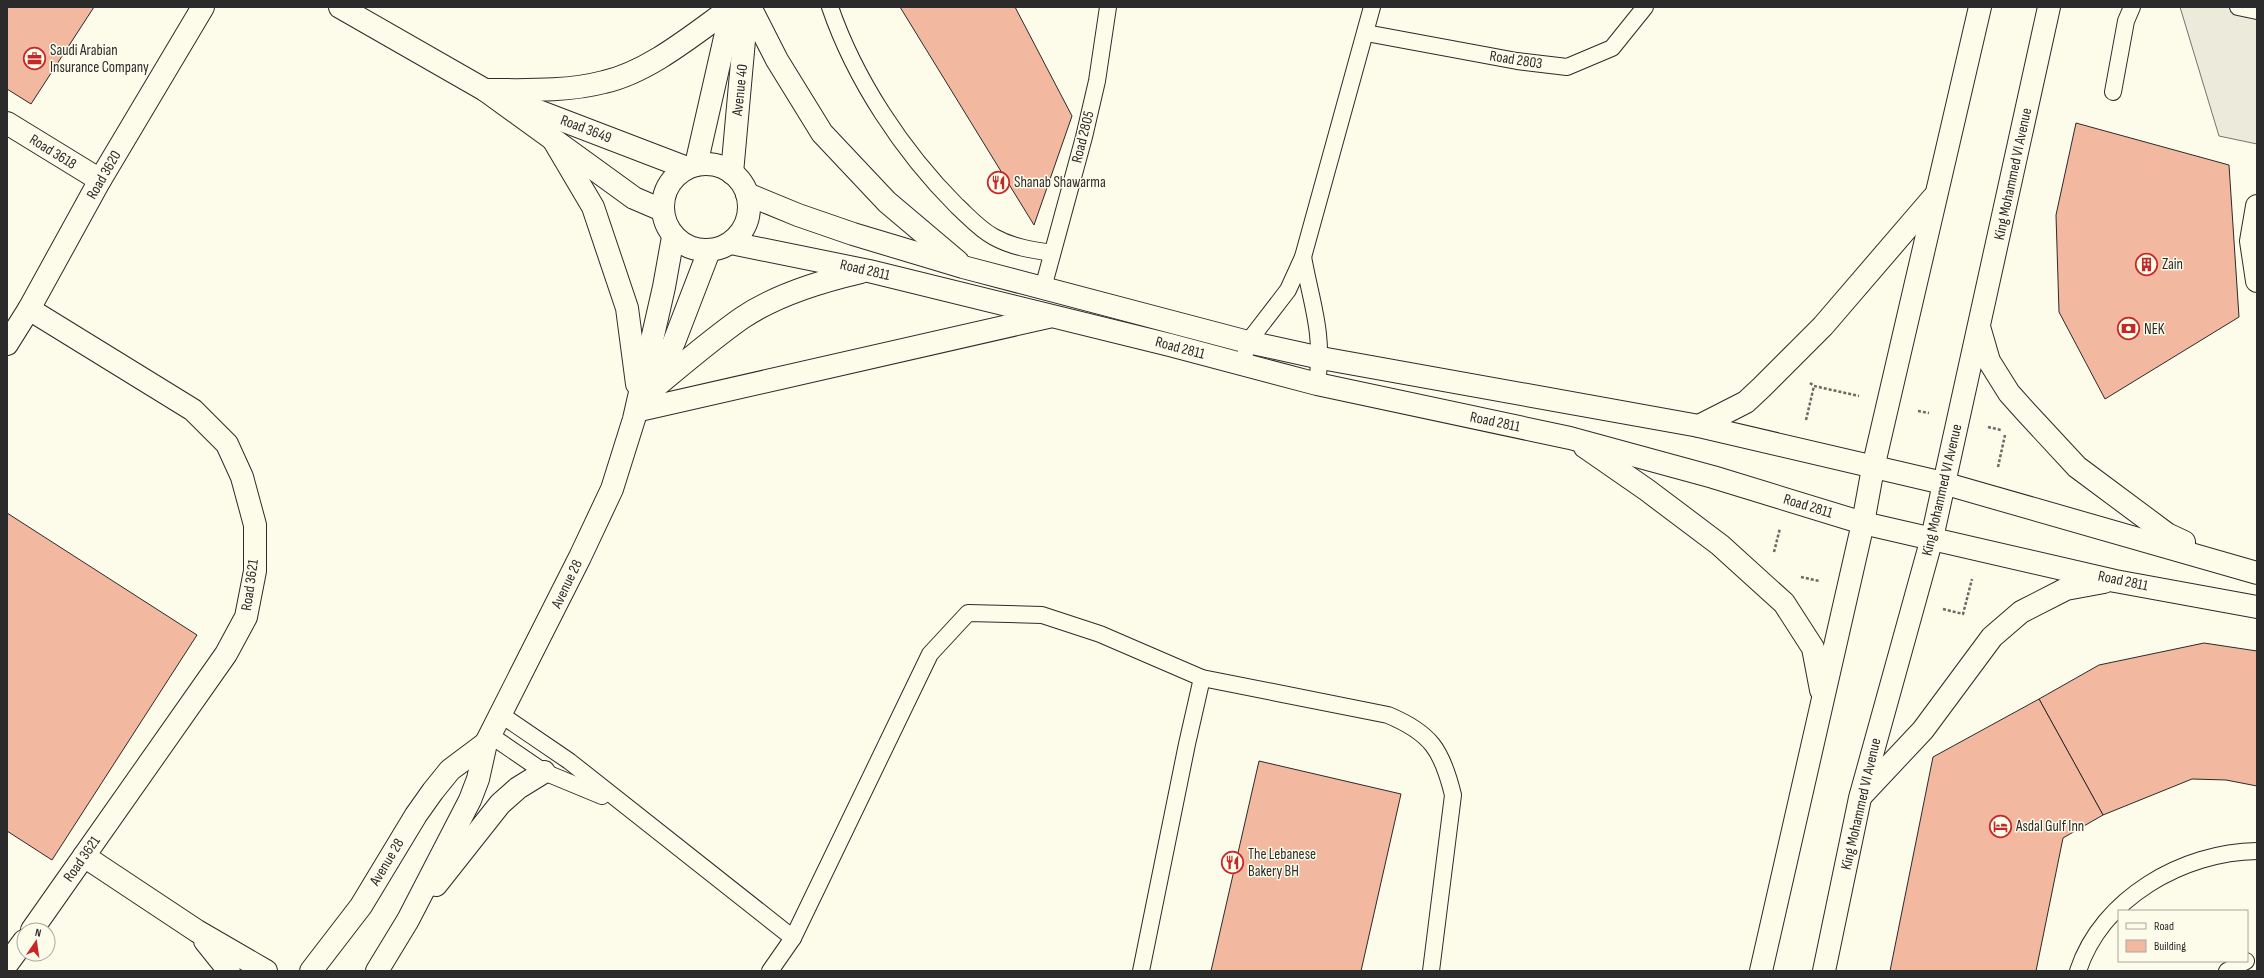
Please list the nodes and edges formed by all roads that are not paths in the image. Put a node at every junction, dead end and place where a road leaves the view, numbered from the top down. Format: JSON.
{"nodes":[{"id":1,"x":203,"y":7,"type":"edge"},
{"id":2,"x":340,"y":7,"type":"edge"},
{"id":3,"x":732,"y":7,"type":"edge"},
{"id":4,"x":748,"y":7,"type":"edge"},
{"id":5,"x":830,"y":7,"type":"edge"},
{"id":6,"x":1108,"y":7,"type":"edge"},
{"id":7,"x":1372,"y":7,"type":"edge"},
{"id":8,"x":1645,"y":7,"type":"edge"},
{"id":9,"x":1980,"y":7,"type":"edge"},
{"id":10,"x":2049,"y":7,"type":"edge"},
{"id":11,"x":2132,"y":7,"type":"edge"},
{"id":12,"x":2238,"y":7,"type":"edge"},
{"id":13,"x":2257,"y":10,"type":"edge"},
{"id":14,"x":1366,"y":33,"type":"junction"},
{"id":15,"x":485,"y":90,"type":"junction"},
{"id":16,"x":2113,"y":92,"type":"dead end"},
{"id":17,"x":7,"y":123,"type":"edge"},
{"id":18,"x":554,"y":140,"type":"junction"},
{"id":19,"x":692,"y":166,"type":"junction"},
{"id":20,"x":732,"y":173,"type":"junction"},
{"id":21,"x":100,"y":180,"type":"junction"},
{"id":22,"x":747,"y":194,"type":"junction"},
{"id":23,"x":1935,"y":196,"type":"junction"},
{"id":24,"x":2257,"y":206,"type":"edge"},
{"id":25,"x":662,"y":210,"type":"junction"},
{"id":26,"x":673,"y":237,"type":"junction"},
{"id":27,"x":731,"y":243,"type":"junction"},
{"id":28,"x":709,"y":251,"type":"junction"},
{"id":29,"x":1052,"y":253,"type":"junction"},
{"id":30,"x":1303,"y":257,"type":"junction"},
{"id":31,"x":963,"y":267,"type":"junction"},
{"id":32,"x":869,"y":271,"type":"junction"},
{"id":33,"x":2257,"y":281,"type":"edge"},
{"id":34,"x":1043,"y":288,"type":"junction"},
{"id":35,"x":28,"y":309,"type":"junction"},
{"id":36,"x":1053,"y":316,"type":"junction"},
{"id":37,"x":1980,"y":327,"type":"junction"},
{"id":38,"x":1248,"y":342,"type":"junction"},
{"id":39,"x":7,"y":344,"type":"edge"},
{"id":40,"x":1321,"y":358,"type":"junction"},
{"id":41,"x":1242,"y":365,"type":"junction"},
{"id":42,"x":1317,"y":384,"type":"junction"},
{"id":43,"x":643,"y":404,"type":"junction"},
{"id":44,"x":1699,"y":426,"type":"junction"},
{"id":45,"x":1570,"y":438,"type":"junction"},
{"id":46,"x":1873,"y":468,"type":"junction"},
{"id":47,"x":1943,"y":483,"type":"junction"},
{"id":48,"x":1864,"y":523,"type":"junction"},
{"id":49,"x":1932,"y":538,"type":"junction"},
{"id":50,"x":2232,"y":564,"type":"junction"},
{"id":51,"x":2257,"y":572,"type":"edge"},
{"id":52,"x":2115,"y":581,"type":"junction"},
{"id":53,"x":2257,"y":607,"type":"edge"},
{"id":54,"x":1202,"y":678,"type":"junction"},
{"id":55,"x":1823,"y":698,"type":"junction"},
{"id":56,"x":500,"y":714,"type":"junction"},
{"id":57,"x":488,"y":739,"type":"junction"},
{"id":58,"x":544,"y":772,"type":"junction"},
{"id":59,"x":1860,"y":798,"type":"junction"},
{"id":60,"x":618,"y":802,"type":"junction"},
{"id":61,"x":2257,"y":851,"type":"edge"},
{"id":62,"x":84,"y":856,"type":"junction"},
{"id":63,"x":408,"y":920,"type":"junction"},
{"id":64,"x":38,"y":922,"type":"edge"},
{"id":65,"x":197,"y":931,"type":"junction"},
{"id":66,"x":793,"y":938,"type":"junction"},
{"id":67,"x":16,"y":952,"type":"edge"},
{"id":68,"x":2257,"y":955,"type":"edge"},
{"id":69,"x":2248,"y":960,"type":"edge"},
{"id":70,"x":2245,"y":962,"type":"edge"},
{"id":71,"x":7,"y":964,"type":"edge"},
{"id":72,"x":229,"y":971,"type":"edge"},
{"id":73,"x":266,"y":971,"type":"edge"},
{"id":74,"x":311,"y":971,"type":"edge"},
{"id":75,"x":377,"y":971,"type":"edge"},
{"id":76,"x":770,"y":971,"type":"edge"},
{"id":77,"x":1141,"y":971,"type":"edge"},
{"id":78,"x":1431,"y":971,"type":"edge"},
{"id":79,"x":1761,"y":971,"type":"edge"},
{"id":80,"x":1824,"y":971,"type":"edge"},
{"id":81,"x":2078,"y":971,"type":"edge"},
{"id":82,"x":2227,"y":971,"type":"edge"}],
"edges":[{"from":1,"to":21,"type":"street","name":"Road 3620"},
{"from":2,"to":15,"type":"street","name":"Road 3649"},
{"from":3,"to":15,"type":"street"},
{"from":3,"to":19,"type":"street","name":"Avenue 40"},
{"from":4,"to":20,"type":"street","name":"Avenue 40"},
{"from":4,"to":31,"type":"street"},
{"from":5,"to":29,"type":"lane"},
{"from":6,"to":29,"type":"lane","name":"Road 2805"},
{"from":7,"to":14,"type":"lane"},
{"from":8,"to":14,"type":"lane","name":"Road 2803"},
{"from":9,"to":23,"type":"street"},
{"from":10,"to":37,"type":"street","name":"King Mohammed VI Avenue"},
{"from":11,"to":16,"type":"lane"},
{"from":12,"to":13,"type":"lane"},
{"from":14,"to":30,"type":"lane"},
{"from":15,"to":18,"type":"street","name":"Road 3649"},
{"from":15,"to":19,"type":"street","name":"Road 3649"},
{"from":17,"to":21,"type":"street","name":"Road 3618"},
{"from":18,"to":25,"type":"street","name":"Road 3649"},
{"from":18,"to":43,"type":"street"},
{"from":19,"to":20,"type":"street"},
{"from":19,"to":25,"type":"street"},
{"from":20,"to":22,"type":"street"},
{"from":21,"to":35,"type":"street","name":"Road 3620"},
{"from":22,"to":27,"type":"street"},
{"from":22,"to":31,"type":"street","name":"Road 2811"},
{"from":23,"to":44,"type":"street"},
{"from":23,"to":46,"type":"street"},
{"from":24,"to":33,"type":"street"},
{"from":25,"to":26,"type":"street"},
{"from":26,"to":28,"type":"street"},
{"from":26,"to":43,"type":"street","name":"Avenue 28"},
{"from":27,"to":28,"type":"street"},
{"from":27,"to":32,"type":"street","name":"Road 2811"},
{"from":28,"to":43,"type":"street","name":"Avenue 28"},
{"from":29,"to":34,"type":"lane","name":"Road 2805"},
{"from":30,"to":38,"type":"lane"},
{"from":30,"to":40,"type":"lane"},
{"from":31,"to":34,"type":"street","name":"Road 2811"},
{"from":32,"to":36,"type":"street","name":"Road 2811"},
{"from":32,"to":43,"type":"street"},
{"from":34,"to":38,"type":"street","name":"Road 2811"},
{"from":35,"to":39,"type":"street","name":"Road 3620"},
{"from":35,"to":62,"type":"street","name":"Road 3621"},
{"from":36,"to":41,"type":"street","name":"Road 2811"},
{"from":36,"to":43,"type":"street"},
{"from":37,"to":47,"type":"street","name":"King Mohammed VI Avenue"},
{"from":37,"to":50,"type":"street"},
{"from":38,"to":40,"type":"street","name":"Road 2811"},
{"from":38,"to":41,"type":"lane"},
{"from":40,"to":42,"type":"lane"},
{"from":40,"to":44,"type":"street","name":"Road 2811"},
{"from":41,"to":42,"type":"street","name":"Road 2811"},
{"from":42,"to":45,"type":"street","name":"Road 2811"},
{"from":43,"to":56,"type":"street","name":"Avenue 28"},
{"from":44,"to":46,"type":"street","name":"Road 2811"},
{"from":45,"to":48,"type":"street","name":"Road 2811"},
{"from":45,"to":55,"type":"street"},
{"from":46,"to":47,"type":"street","name":"Road 2811"},
{"from":46,"to":48,"type":"street"},
{"from":47,"to":49,"type":"street","name":"King Mohammed VI Avenue"},
{"from":47,"to":50,"type":"street","name":"Road 2811"},
{"from":48,"to":49,"type":"street","name":"Road 2811"},
{"from":48,"to":55,"type":"street"},
{"from":49,"to":52,"type":"street","name":"Road 2811"},
{"from":49,"to":59,"type":"street","name":"King Mohammed VI Avenue"},
{"from":50,"to":51,"type":"street","name":"Road 2811"},
{"from":52,"to":53,"type":"street","name":"Road 2811"},
{"from":52,"to":59,"type":"street"},
{"from":54,"to":66,"type":"lane"},
{"from":54,"to":77,"type":"lane"},
{"from":54,"to":78,"type":"lane"},
{"from":55,"to":79,"type":"street"},
{"from":56,"to":57,"type":"street","name":"Avenue 28"},
{"from":56,"to":60,"type":"lane"},
{"from":57,"to":58,"type":"lane"},
{"from":57,"to":63,"type":"street","name":"Avenue 28"},
{"from":57,"to":74,"type":"street","name":"Avenue 28"},
{"from":58,"to":60,"type":"lane"},
{"from":58,"to":63,"type":"street"},
{"from":59,"to":80,"type":"street","name":"King Mohammed VI Avenue"},
{"from":60,"to":66,"type":"lane"},
{"from":61,"to":81,"type":"lane"},
{"from":62,"to":64,"type":"street","name":"Road 3621"},
{"from":62,"to":65,"type":"street"},
{"from":63,"to":75,"type":"street","name":"Avenue 28"},
{"from":65,"to":72,"type":"street"},
{"from":65,"to":73,"type":"street"},
{"from":66,"to":76,"type":"lane"},
{"from":67,"to":71,"type":"street"},
{"from":68,"to":69,"type":"lane"},
{"from":70,"to":82,"type":"lane"}]}
